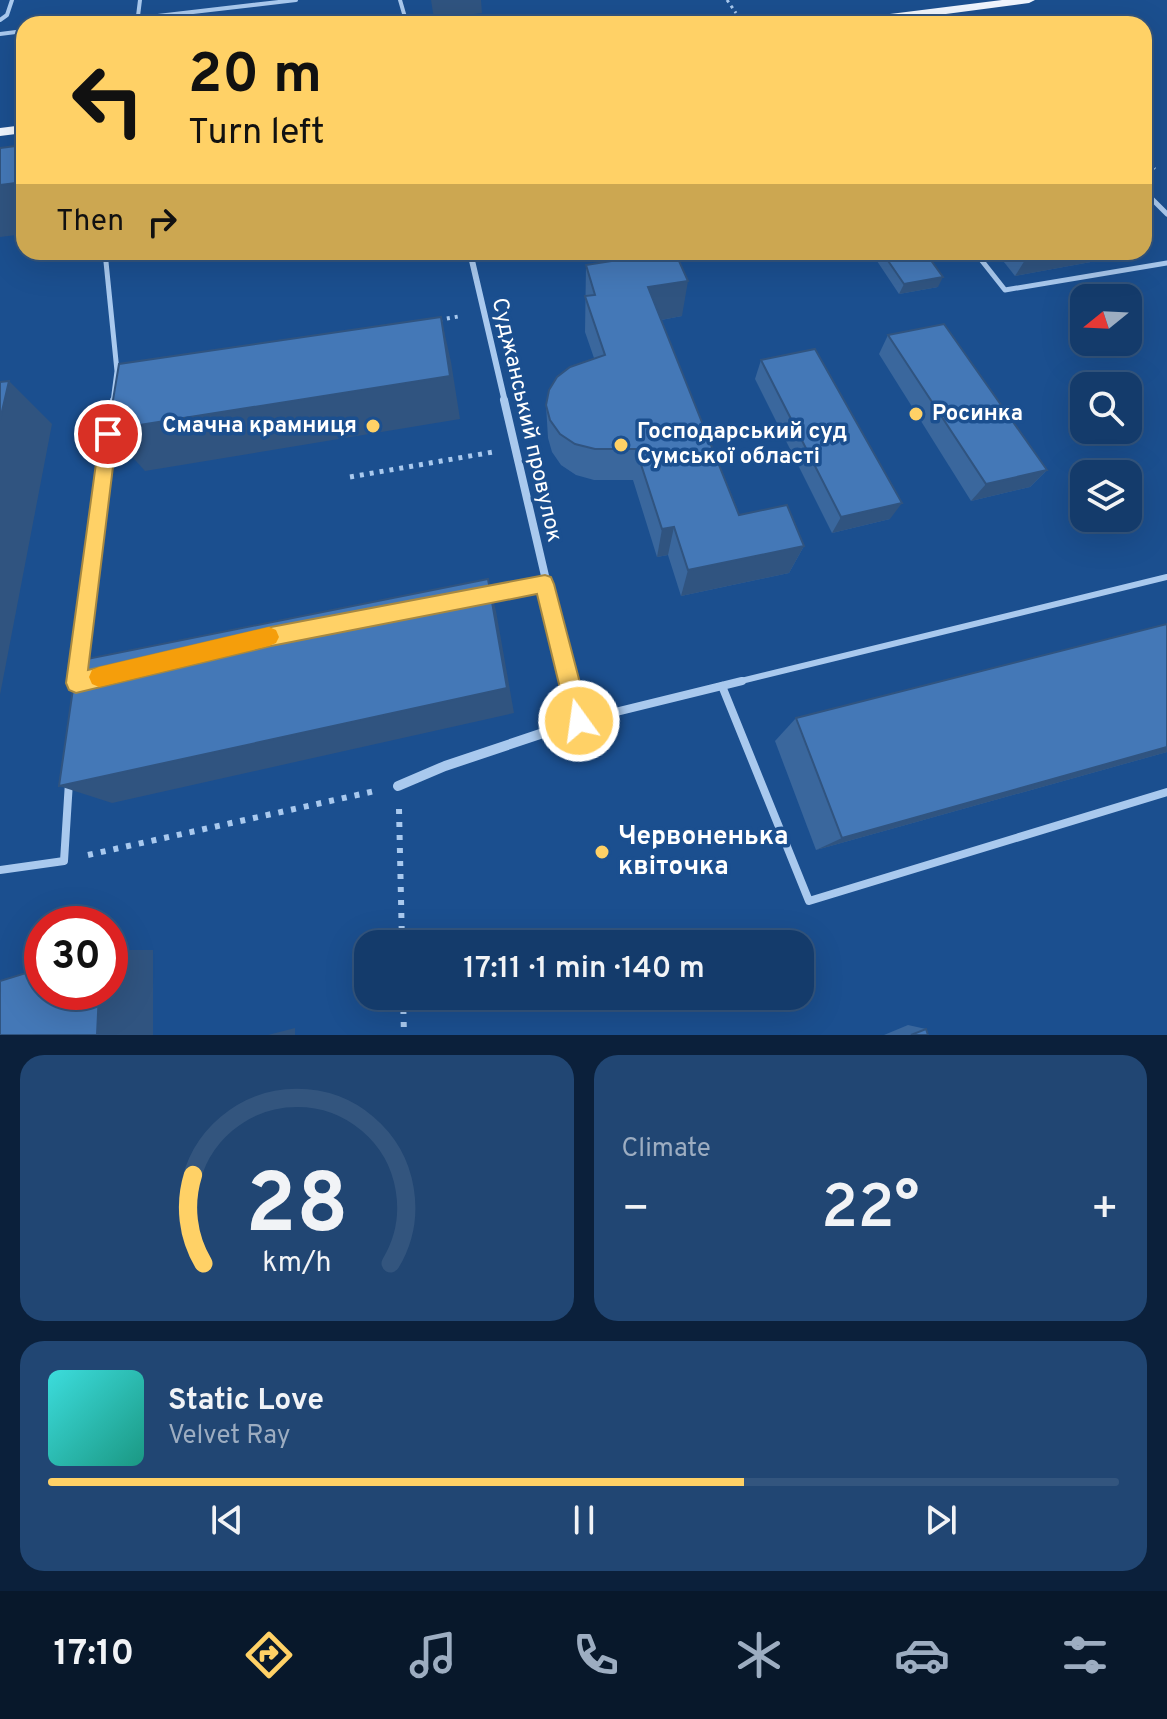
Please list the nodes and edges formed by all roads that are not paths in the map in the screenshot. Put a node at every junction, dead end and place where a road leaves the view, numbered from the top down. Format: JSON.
{"nodes":[{"id":1,"x":12,"y":0,"type":"edge"},
{"id":2,"x":296,"y":0,"type":"edge"},
{"id":3,"x":1029,"y":0,"type":"edge"},
{"id":4,"x":175,"y":16,"type":"edge"},
{"id":5,"x":904,"y":16,"type":"edge"},
{"id":6,"x":0,"y":20,"type":"edge"},
{"id":7,"x":1152,"y":199,"type":"edge"},
{"id":8,"x":1167,"y":214,"type":"edge"},
{"id":9,"x":106,"y":260,"type":"edge"},
{"id":10,"x":472,"y":260,"type":"edge"},
{"id":11,"x":981,"y":260,"type":"edge"},
{"id":12,"x":1167,"y":263,"type":"edge"},
{"id":13,"x":132,"y":369,"type":"edge"},
{"id":14,"x":117,"y":371,"type":"junction"},
{"id":15,"x":1167,"y":577,"type":"edge"},
{"id":16,"x":545,"y":584,"type":"junction"},
{"id":17,"x":484,"y":595,"type":"edge"},
{"id":18,"x":76,"y":683,"type":"edge"},
{"id":19,"x":722,"y":686,"type":"junction"},
{"id":20,"x":579,"y":721,"type":"junction"},
{"id":21,"x":70,"y":772,"type":"edge"},
{"id":22,"x":398,"y":786,"type":"road end"},
{"id":23,"x":1167,"y":792,"type":"edge"},
{"id":24,"x":0,"y":870,"type":"edge"}],
"edges":[{"from":1,"to":6,"type":"lane"},
{"from":2,"to":4,"type":"lane"},
{"from":3,"to":5,"type":"main road"},
{"from":7,"to":8,"type":"lane"},
{"from":9,"to":14,"type":"lane"},
{"from":10,"to":16,"type":"street","name":"Суджанський провулок"},
{"from":11,"to":12,"type":"lane"},
{"from":13,"to":14,"type":"lane"},
{"from":14,"to":18,"type":"lane"},
{"from":15,"to":19,"type":"lane"},
{"from":16,"to":17,"type":"lane"},
{"from":16,"to":20,"type":"street","name":"Суджанський провулок"},
{"from":19,"to":20,"type":"lane"},
{"from":19,"to":23,"type":"lane"},
{"from":20,"to":22,"type":"street"},
{"from":21,"to":24,"type":"lane"}]}
